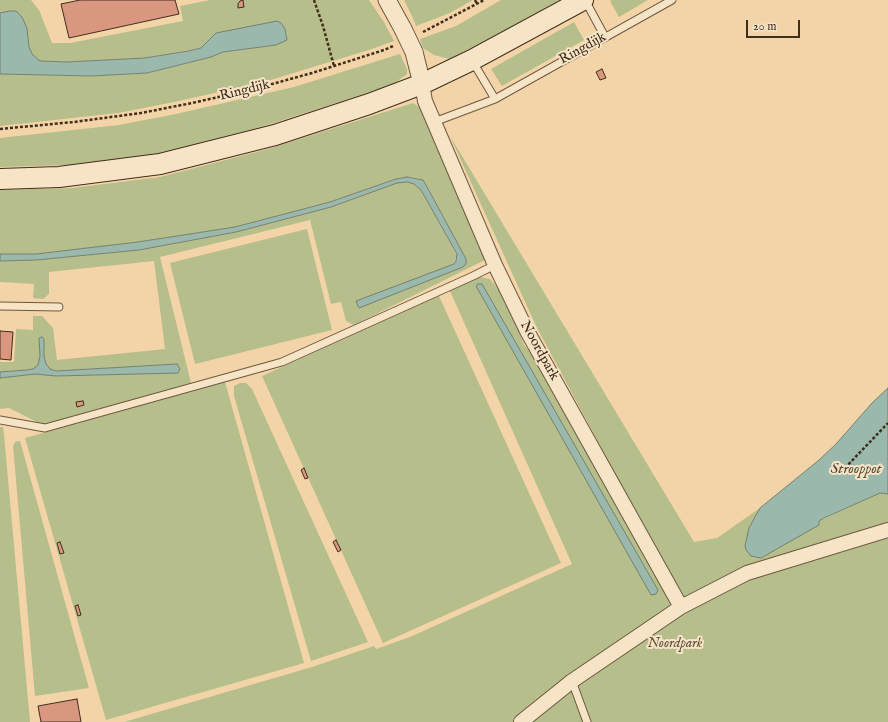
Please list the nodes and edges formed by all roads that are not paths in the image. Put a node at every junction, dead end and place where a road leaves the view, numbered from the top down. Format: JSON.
{"nodes":[{"id":1,"x":387,"y":0,"type":"edge"},
{"id":2,"x":584,"y":0,"type":"edge"},
{"id":3,"x":672,"y":0,"type":"edge"},
{"id":4,"x":606,"y":37,"type":"junction"},
{"id":5,"x":472,"y":60,"type":"junction"},
{"id":6,"x":422,"y":84,"type":"junction"},
{"id":7,"x":495,"y":99,"type":"junction"},
{"id":8,"x":434,"y":122,"type":"junction"},
{"id":9,"x":0,"y":179,"type":"edge"},
{"id":10,"x":495,"y":265,"type":"junction"},
{"id":11,"x":0,"y":306,"type":"edge"},
{"id":12,"x":59,"y":307,"type":"dead end"},
{"id":13,"x":0,"y":420,"type":"edge"},
{"id":14,"x":888,"y":530,"type":"edge"},
{"id":15,"x":681,"y":607,"type":"junction"},
{"id":16,"x":572,"y":681,"type":"junction"},
{"id":17,"x":521,"y":722,"type":"edge"},
{"id":18,"x":587,"y":722,"type":"edge"}],
"edges":[{"from":1,"to":6,"type":"street","bridge":true},
{"from":2,"to":4,"type":"lane"},
{"from":2,"to":5,"type":"main road"},
{"from":3,"to":4,"type":"lane","name":"Ringdijk"},
{"from":4,"to":7,"type":"lane","name":"Ringdijk"},
{"from":5,"to":6,"type":"main road"},
{"from":5,"to":7,"type":"lane"},
{"from":6,"to":8,"type":"street","name":"Noordpark"},
{"from":6,"to":9,"type":"main road"},
{"from":7,"to":8,"type":"lane","name":"Ringdijk"},
{"from":8,"to":10,"type":"street","name":"Noordpark"},
{"from":10,"to":13,"type":"lane"},
{"from":10,"to":15,"type":"street","name":"Noordpark"},
{"from":11,"to":12,"type":"lane"},
{"from":14,"to":15,"type":"street"},
{"from":15,"to":16,"type":"street"},
{"from":16,"to":17,"type":"street"},
{"from":16,"to":18,"type":"lane"}]}
